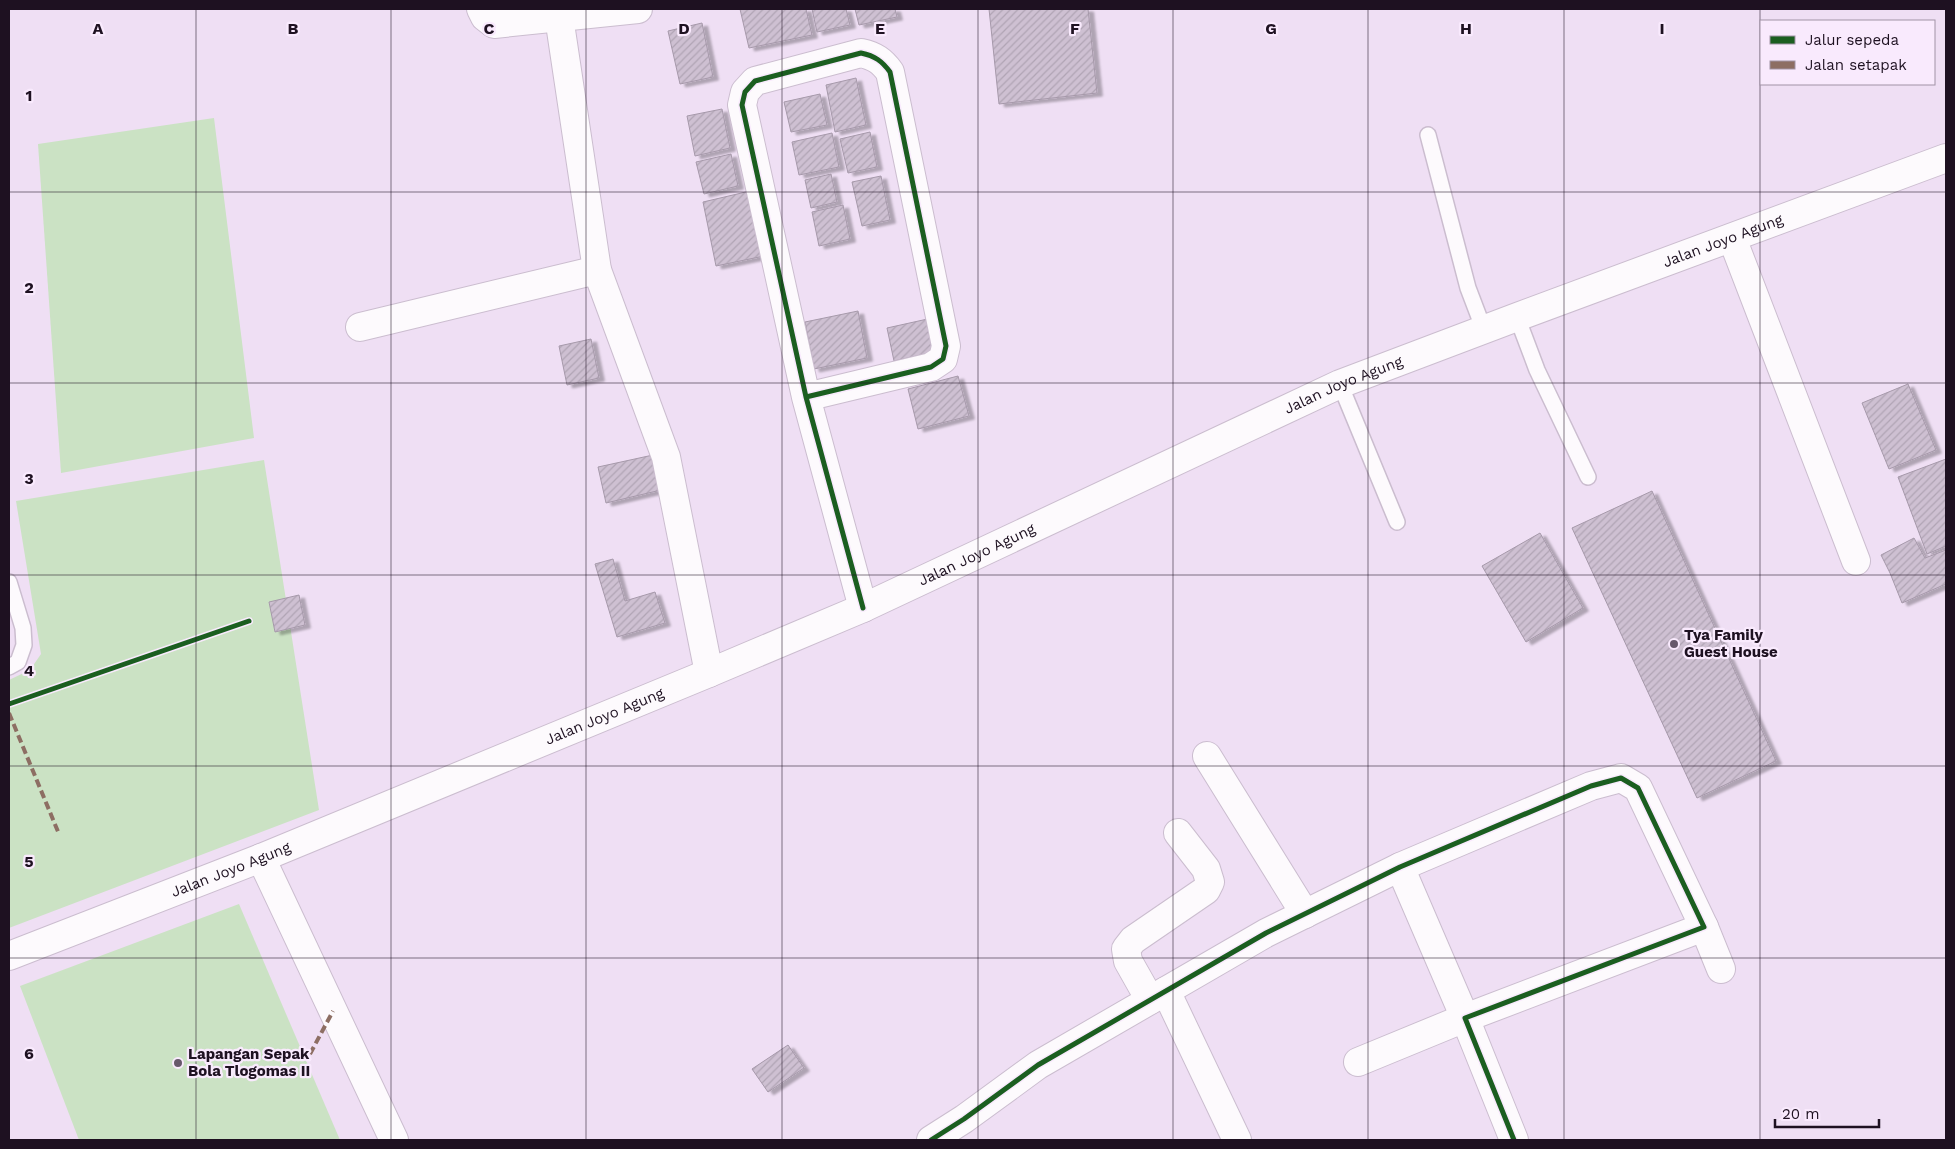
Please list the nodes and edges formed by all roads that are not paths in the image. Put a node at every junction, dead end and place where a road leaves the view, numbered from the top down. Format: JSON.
{"nodes":[{"id":1,"x":482,"y":9,"type":"edge"},
{"id":2,"x":638,"y":9,"type":"edge"},
{"id":3,"x":559,"y":17,"type":"junction"},
{"id":4,"x":1428,"y":135,"type":"dead end"},
{"id":5,"x":1946,"y":158,"type":"edge"},
{"id":6,"x":1732,"y":238,"type":"junction"},
{"id":7,"x":597,"y":270,"type":"junction"},
{"id":8,"x":1517,"y":316,"type":"junction"},
{"id":9,"x":360,"y":327,"type":"dead end"},
{"id":10,"x":1484,"y":330,"type":"junction"},
{"id":11,"x":1340,"y":384,"type":"junction"},
{"id":12,"x":806,"y":397,"type":"junction"},
{"id":13,"x":1588,"y":477,"type":"dead end"},
{"id":14,"x":1397,"y":522,"type":"dead end"},
{"id":15,"x":1856,"y":561,"type":"dead end"},
{"id":16,"x":9,"y":582,"type":"edge"},
{"id":17,"x":863,"y":608,"type":"junction"},
{"id":18,"x":9,"y":666,"type":"edge"},
{"id":19,"x":709,"y":673,"type":"junction"},
{"id":20,"x":1207,"y":756,"type":"dead end"},
{"id":21,"x":1178,"y":833,"type":"dead end"},
{"id":22,"x":261,"y":858,"type":"junction"},
{"id":23,"x":1400,"y":867,"type":"junction"},
{"id":24,"x":1305,"y":914,"type":"junction"},
{"id":25,"x":1704,"y":927,"type":"junction"},
{"id":26,"x":9,"y":956,"type":"edge"},
{"id":27,"x":1721,"y":969,"type":"dead end"},
{"id":28,"x":1158,"y":995,"type":"junction"},
{"id":29,"x":1465,"y":1018,"type":"junction"},
{"id":30,"x":1358,"y":1062,"type":"dead end"},
{"id":31,"x":944,"y":1137,"type":"edge"},
{"id":32,"x":394,"y":1140,"type":"edge"},
{"id":33,"x":1238,"y":1140,"type":"edge"},
{"id":34,"x":1514,"y":1140,"type":"edge"}],
"edges":[{"from":1,"to":3,"type":"street"},
{"from":2,"to":3,"type":"street"},
{"from":3,"to":7,"type":"street"},
{"from":4,"to":10,"type":"lane"},
{"from":5,"to":6,"type":"street","name":"Jalan Joyo Agung"},
{"from":6,"to":8,"type":"street","name":"Jalan Joyo Agung"},
{"from":6,"to":15,"type":"street"},
{"from":7,"to":9,"type":"street"},
{"from":7,"to":19,"type":"street"},
{"from":8,"to":10,"type":"street","name":"Jalan Joyo Agung"},
{"from":8,"to":13,"type":"lane"},
{"from":10,"to":11,"type":"street","name":"Jalan Joyo Agung"},
{"from":11,"to":14,"type":"lane"},
{"from":11,"to":17,"type":"street","name":"Jalan Joyo Agung"},
{"from":12,"to":12,"type":"street"},
{"from":12,"to":17,"type":"street"},
{"from":16,"to":18,"type":"lane"},
{"from":17,"to":19,"type":"street","name":"Jalan Joyo Agung"},
{"from":19,"to":22,"type":"street","name":"Jalan Joyo Agung"},
{"from":20,"to":24,"type":"street"},
{"from":21,"to":28,"type":"street"},
{"from":22,"to":26,"type":"street","name":"Jalan Joyo Agung"},
{"from":22,"to":32,"type":"street"},
{"from":23,"to":24,"type":"street"},
{"from":23,"to":25,"type":"street"},
{"from":23,"to":29,"type":"street"},
{"from":24,"to":28,"type":"street"},
{"from":25,"to":27,"type":"street"},
{"from":25,"to":29,"type":"street"},
{"from":28,"to":31,"type":"street"},
{"from":28,"to":33,"type":"street"},
{"from":29,"to":30,"type":"street"},
{"from":29,"to":34,"type":"street"}]}
